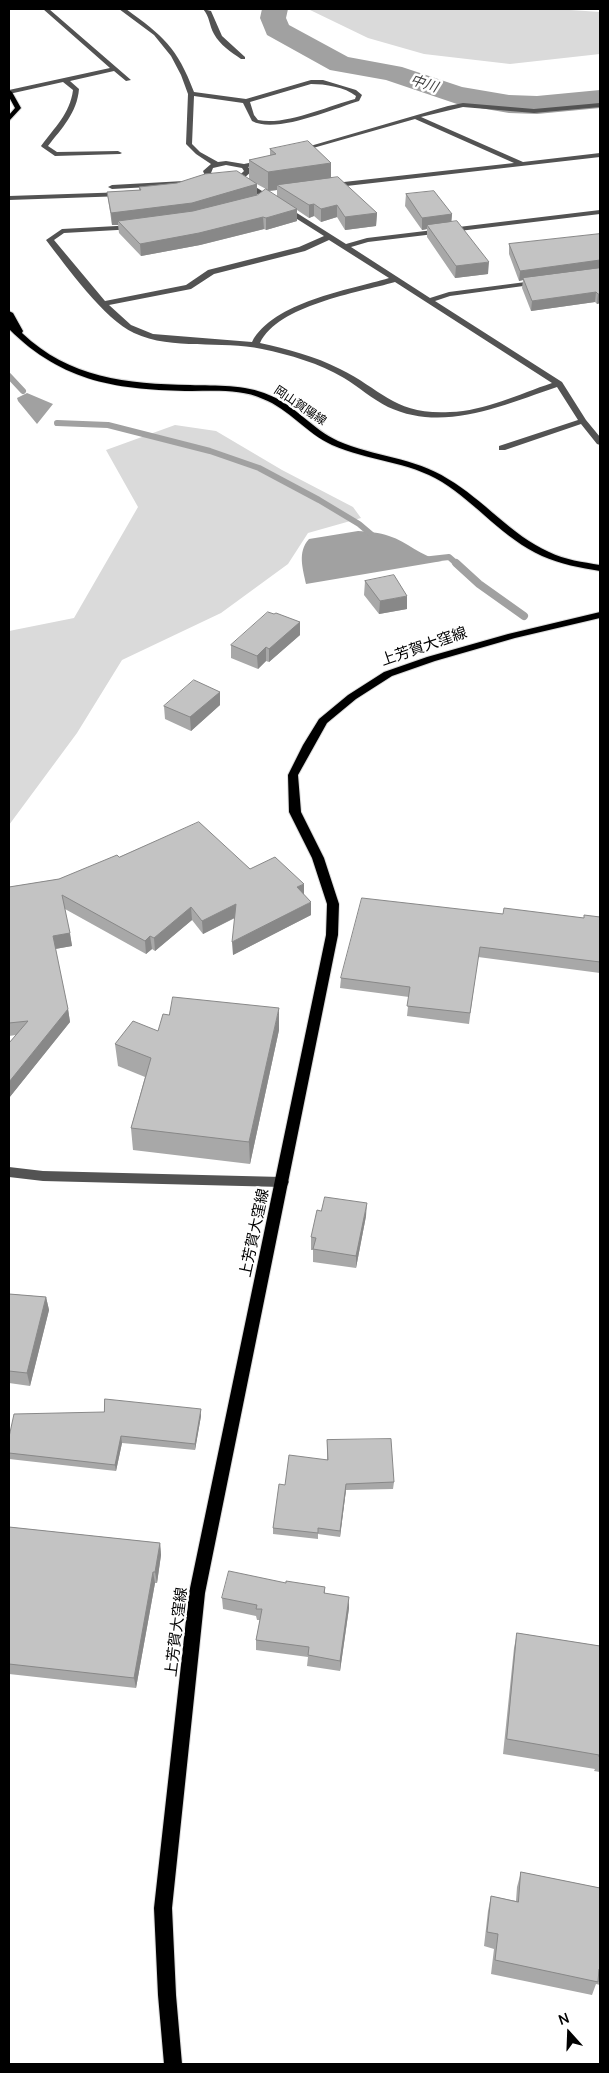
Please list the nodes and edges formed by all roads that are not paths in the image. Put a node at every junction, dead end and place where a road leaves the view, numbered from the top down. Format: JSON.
{"nodes":[{"id":1,"x":46,"y":9,"type":"edge"},
{"id":2,"x":122,"y":9,"type":"edge"},
{"id":3,"x":206,"y":9,"type":"edge"},
{"id":4,"x":243,"y":58,"type":"dead end"},
{"id":5,"x":113,"y":69,"type":"junction"},
{"id":6,"x":65,"y":80,"type":"junction"},
{"id":7,"x":128,"y":80,"type":"dead end"},
{"id":8,"x":9,"y":92,"type":"edge"},
{"id":9,"x":191,"y":94,"type":"junction"},
{"id":10,"x":12,"y":100,"type":"edge"},
{"id":11,"x":246,"y":101,"type":"junction"},
{"id":12,"x":600,"y":105,"type":"edge"},
{"id":13,"x":9,"y":109,"type":"edge"},
{"id":14,"x":415,"y":117,"type":"junction"},
{"id":15,"x":9,"y":119,"type":"edge"},
{"id":16,"x":118,"y":152,"type":"dead end"},
{"id":17,"x":292,"y":152,"type":"edge"},
{"id":18,"x":600,"y":155,"type":"edge"},
{"id":19,"x":272,"y":158,"type":"edge"},
{"id":20,"x":216,"y":164,"type":"junction"},
{"id":21,"x":520,"y":164,"type":"junction"},
{"id":22,"x":244,"y":166,"type":"junction"},
{"id":23,"x":210,"y":176,"type":"junction"},
{"id":24,"x":202,"y":178,"type":"edge"},
{"id":25,"x":239,"y":178,"type":"junction"},
{"id":26,"x":193,"y":181,"type":"edge"},
{"id":27,"x":184,"y":183,"type":"junction"},
{"id":28,"x":325,"y":186,"type":"edge"},
{"id":29,"x":9,"y":190,"type":"edge"},
{"id":30,"x":279,"y":192,"type":"edge"},
{"id":31,"x":9,"y":198,"type":"edge"},
{"id":32,"x":263,"y":198,"type":"junction"},
{"id":33,"x":600,"y":212,"type":"edge"},
{"id":34,"x":146,"y":226,"type":"edge"},
{"id":35,"x":329,"y":236,"type":"junction"},
{"id":36,"x":346,"y":246,"type":"junction"},
{"id":37,"x":396,"y":279,"type":"junction"},
{"id":38,"x":543,"y":282,"type":"edge"},
{"id":39,"x":430,"y":300,"type":"junction"},
{"id":40,"x":105,"y":303,"type":"junction"},
{"id":41,"x":9,"y":313,"type":"edge"},
{"id":42,"x":9,"y":325,"type":"edge"},
{"id":43,"x":22,"y":338,"type":"junction"},
{"id":44,"x":255,"y":345,"type":"junction"},
{"id":45,"x":559,"y":384,"type":"junction"},
{"id":46,"x":583,"y":421,"type":"junction"},
{"id":47,"x":600,"y":442,"type":"edge"},
{"id":48,"x":502,"y":448,"type":"dead end"},
{"id":49,"x":600,"y":568,"type":"edge"},
{"id":50,"x":600,"y":614,"type":"edge"},
{"id":51,"x":9,"y":1172,"type":"edge"},
{"id":52,"x":282,"y":1182,"type":"junction"},
{"id":53,"x":173,"y":2064,"type":"edge"}],
"edges":[{"from":1,"to":5,"type":"street"},
{"from":2,"to":9,"type":"street"},
{"from":3,"to":4,"type":"street"},
{"from":5,"to":6,"type":"street"},
{"from":5,"to":7,"type":"street"},
{"from":6,"to":8,"type":"street"},
{"from":6,"to":16,"type":"street"},
{"from":8,"to":10,"type":"main road"},
{"from":9,"to":11,"type":"street"},
{"from":9,"to":20,"type":"street"},
{"from":10,"to":13,"type":"main road"},
{"from":10,"to":15,"type":"main road"},
{"from":11,"to":11,"type":"street"},
{"from":12,"to":14,"type":"street"},
{"from":14,"to":17,"type":"street"},
{"from":14,"to":21,"type":"street"},
{"from":18,"to":21,"type":"street"},
{"from":19,"to":22,"type":"street"},
{"from":20,"to":22,"type":"street"},
{"from":20,"to":23,"type":"street"},
{"from":21,"to":28,"type":"street"},
{"from":22,"to":25,"type":"street"},
{"from":23,"to":24,"type":"street"},
{"from":23,"to":25,"type":"street"},
{"from":25,"to":32,"type":"street"},
{"from":26,"to":27,"type":"street"},
{"from":27,"to":29,"type":"street"},
{"from":27,"to":31,"type":"street"},
{"from":30,"to":32,"type":"street"},
{"from":32,"to":35,"type":"street"},
{"from":33,"to":36,"type":"street"},
{"from":34,"to":40,"type":"street"},
{"from":35,"to":36,"type":"street"},
{"from":35,"to":40,"type":"street"},
{"from":36,"to":37,"type":"street"},
{"from":37,"to":39,"type":"street"},
{"from":37,"to":44,"type":"street"},
{"from":38,"to":39,"type":"street"},
{"from":39,"to":45,"type":"street"},
{"from":40,"to":44,"type":"street"},
{"from":41,"to":43,"type":"main road","name":"岡山賀陽線"},
{"from":42,"to":43,"type":"main road","name":"岡山賀陽線"},
{"from":43,"to":49,"type":"main road","name":"岡山賀陽線"},
{"from":44,"to":45,"type":"street"},
{"from":45,"to":46,"type":"street"},
{"from":46,"to":47,"type":"street"},
{"from":46,"to":48,"type":"street"},
{"from":50,"to":52,"type":"main road","name":"上芳賀大窪線"},
{"from":51,"to":52,"type":"street"},
{"from":52,"to":53,"type":"main road","name":"上芳賀大窪線"}]}
